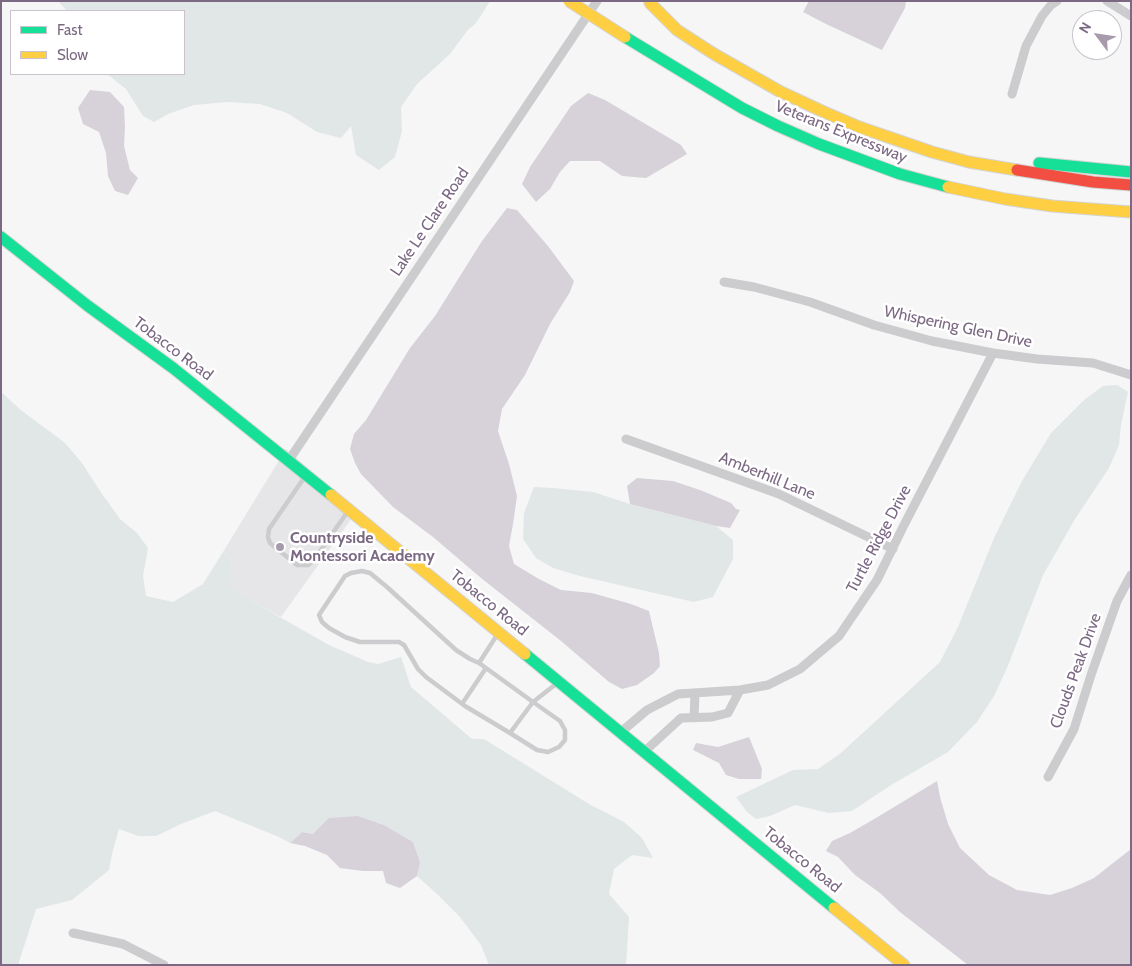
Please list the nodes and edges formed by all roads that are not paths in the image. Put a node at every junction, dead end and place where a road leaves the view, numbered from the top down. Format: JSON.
{"nodes":[{"id":1,"x":569,"y":1,"type":"edge"},
{"id":2,"x":597,"y":1,"type":"edge"},
{"id":3,"x":1057,"y":1,"type":"edge"},
{"id":4,"x":1106,"y":1,"type":"edge"},
{"id":5,"x":648,"y":2,"type":"edge"},
{"id":6,"x":1131,"y":16,"type":"edge"},
{"id":7,"x":682,"y":20,"type":"dead end"},
{"id":8,"x":1012,"y":94,"type":"dead end"},
{"id":9,"x":891,"y":126,"type":"dead end"},
{"id":10,"x":908,"y":132,"type":"dead end"},
{"id":11,"x":998,"y":156,"type":"dead end"},
{"id":12,"x":1131,"y":172,"type":"edge"},
{"id":13,"x":1131,"y":185,"type":"edge"},
{"id":14,"x":1131,"y":212,"type":"edge"},
{"id":15,"x":1,"y":237,"type":"edge"},
{"id":16,"x":724,"y":282,"type":"dead end"},
{"id":17,"x":993,"y":353,"type":"junction"},
{"id":18,"x":1131,"y":375,"type":"edge"},
{"id":19,"x":626,"y":439,"type":"dead end"},
{"id":20,"x":289,"y":460,"type":"junction"},
{"id":21,"x":306,"y":474,"type":"junction"},
{"id":22,"x":349,"y":509,"type":"junction"},
{"id":23,"x":893,"y":549,"type":"junction"},
{"id":24,"x":1131,"y":575,"type":"edge"},
{"id":25,"x":499,"y":632,"type":"junction"},
{"id":26,"x":479,"y":663,"type":"junction"},
{"id":27,"x":486,"y":668,"type":"junction"},
{"id":28,"x":559,"y":681,"type":"junction"},
{"id":29,"x":740,"y":690,"type":"junction"},
{"id":30,"x":696,"y":693,"type":"junction"},
{"id":31,"x":533,"y":702,"type":"junction"},
{"id":32,"x":462,"y":704,"type":"junction"},
{"id":33,"x":694,"y":718,"type":"junction"},
{"id":34,"x":621,"y":732,"type":"junction"},
{"id":35,"x":510,"y":733,"type":"junction"},
{"id":36,"x":645,"y":751,"type":"junction"},
{"id":37,"x":1048,"y":777,"type":"dead end"},
{"id":38,"x":73,"y":933,"type":"dead end"},
{"id":39,"x":164,"y":965,"type":"edge"},
{"id":40,"x":904,"y":965,"type":"edge"}],
"edges":[{"from":1,"to":14,"type":"main road","name":"Veterans Expressway","bridge":true},
{"from":2,"to":20,"type":"street","name":"Lake Le Clare Road"},
{"from":3,"to":8,"type":"street"},
{"from":4,"to":6,"type":"street"},
{"from":5,"to":7,"type":"main road"},
{"from":5,"to":13,"type":"main road"},
{"from":9,"to":10,"type":"main road","name":"Veterans Expressway"},
{"from":11,"to":12,"type":"main road"},
{"from":15,"to":20,"type":"main road","name":"Tobacco Road"},
{"from":16,"to":17,"type":"street","name":"Whispering Glen Drive"},
{"from":17,"to":18,"type":"street","name":"Whispering Glen Drive"},
{"from":17,"to":23,"type":"street","name":"Turtle Ridge Drive"},
{"from":19,"to":23,"type":"street","name":"Amberhill Lane"},
{"from":20,"to":21,"type":"main road","name":"Tobacco Road"},
{"from":21,"to":22,"type":"main road","name":"Tobacco Road"},
{"from":21,"to":22,"type":"lane"},
{"from":22,"to":25,"type":"main road","name":"Tobacco Road"},
{"from":23,"to":29,"type":"street","name":"Turtle Ridge Drive"},
{"from":24,"to":37,"type":"street","name":"Clouds Peak Drive"},
{"from":25,"to":26,"type":"lane"},
{"from":25,"to":28,"type":"main road","name":"Tobacco Road"},
{"from":26,"to":27,"type":"lane"},
{"from":26,"to":32,"type":"lane"},
{"from":27,"to":31,"type":"lane"},
{"from":27,"to":32,"type":"lane"},
{"from":28,"to":31,"type":"lane"},
{"from":28,"to":34,"type":"main road","name":"Tobacco Road"},
{"from":29,"to":30,"type":"street","name":"Turtle Ridge Drive"},
{"from":29,"to":33,"type":"street"},
{"from":30,"to":33,"type":"street"},
{"from":30,"to":34,"type":"street","name":"Turtle Ridge Drive"},
{"from":31,"to":35,"type":"lane"},
{"from":31,"to":35,"type":"lane"},
{"from":32,"to":35,"type":"lane"},
{"from":33,"to":36,"type":"street"},
{"from":34,"to":36,"type":"main road","name":"Tobacco Road"},
{"from":36,"to":40,"type":"main road","name":"Tobacco Road"},
{"from":38,"to":39,"type":"street"}]}
